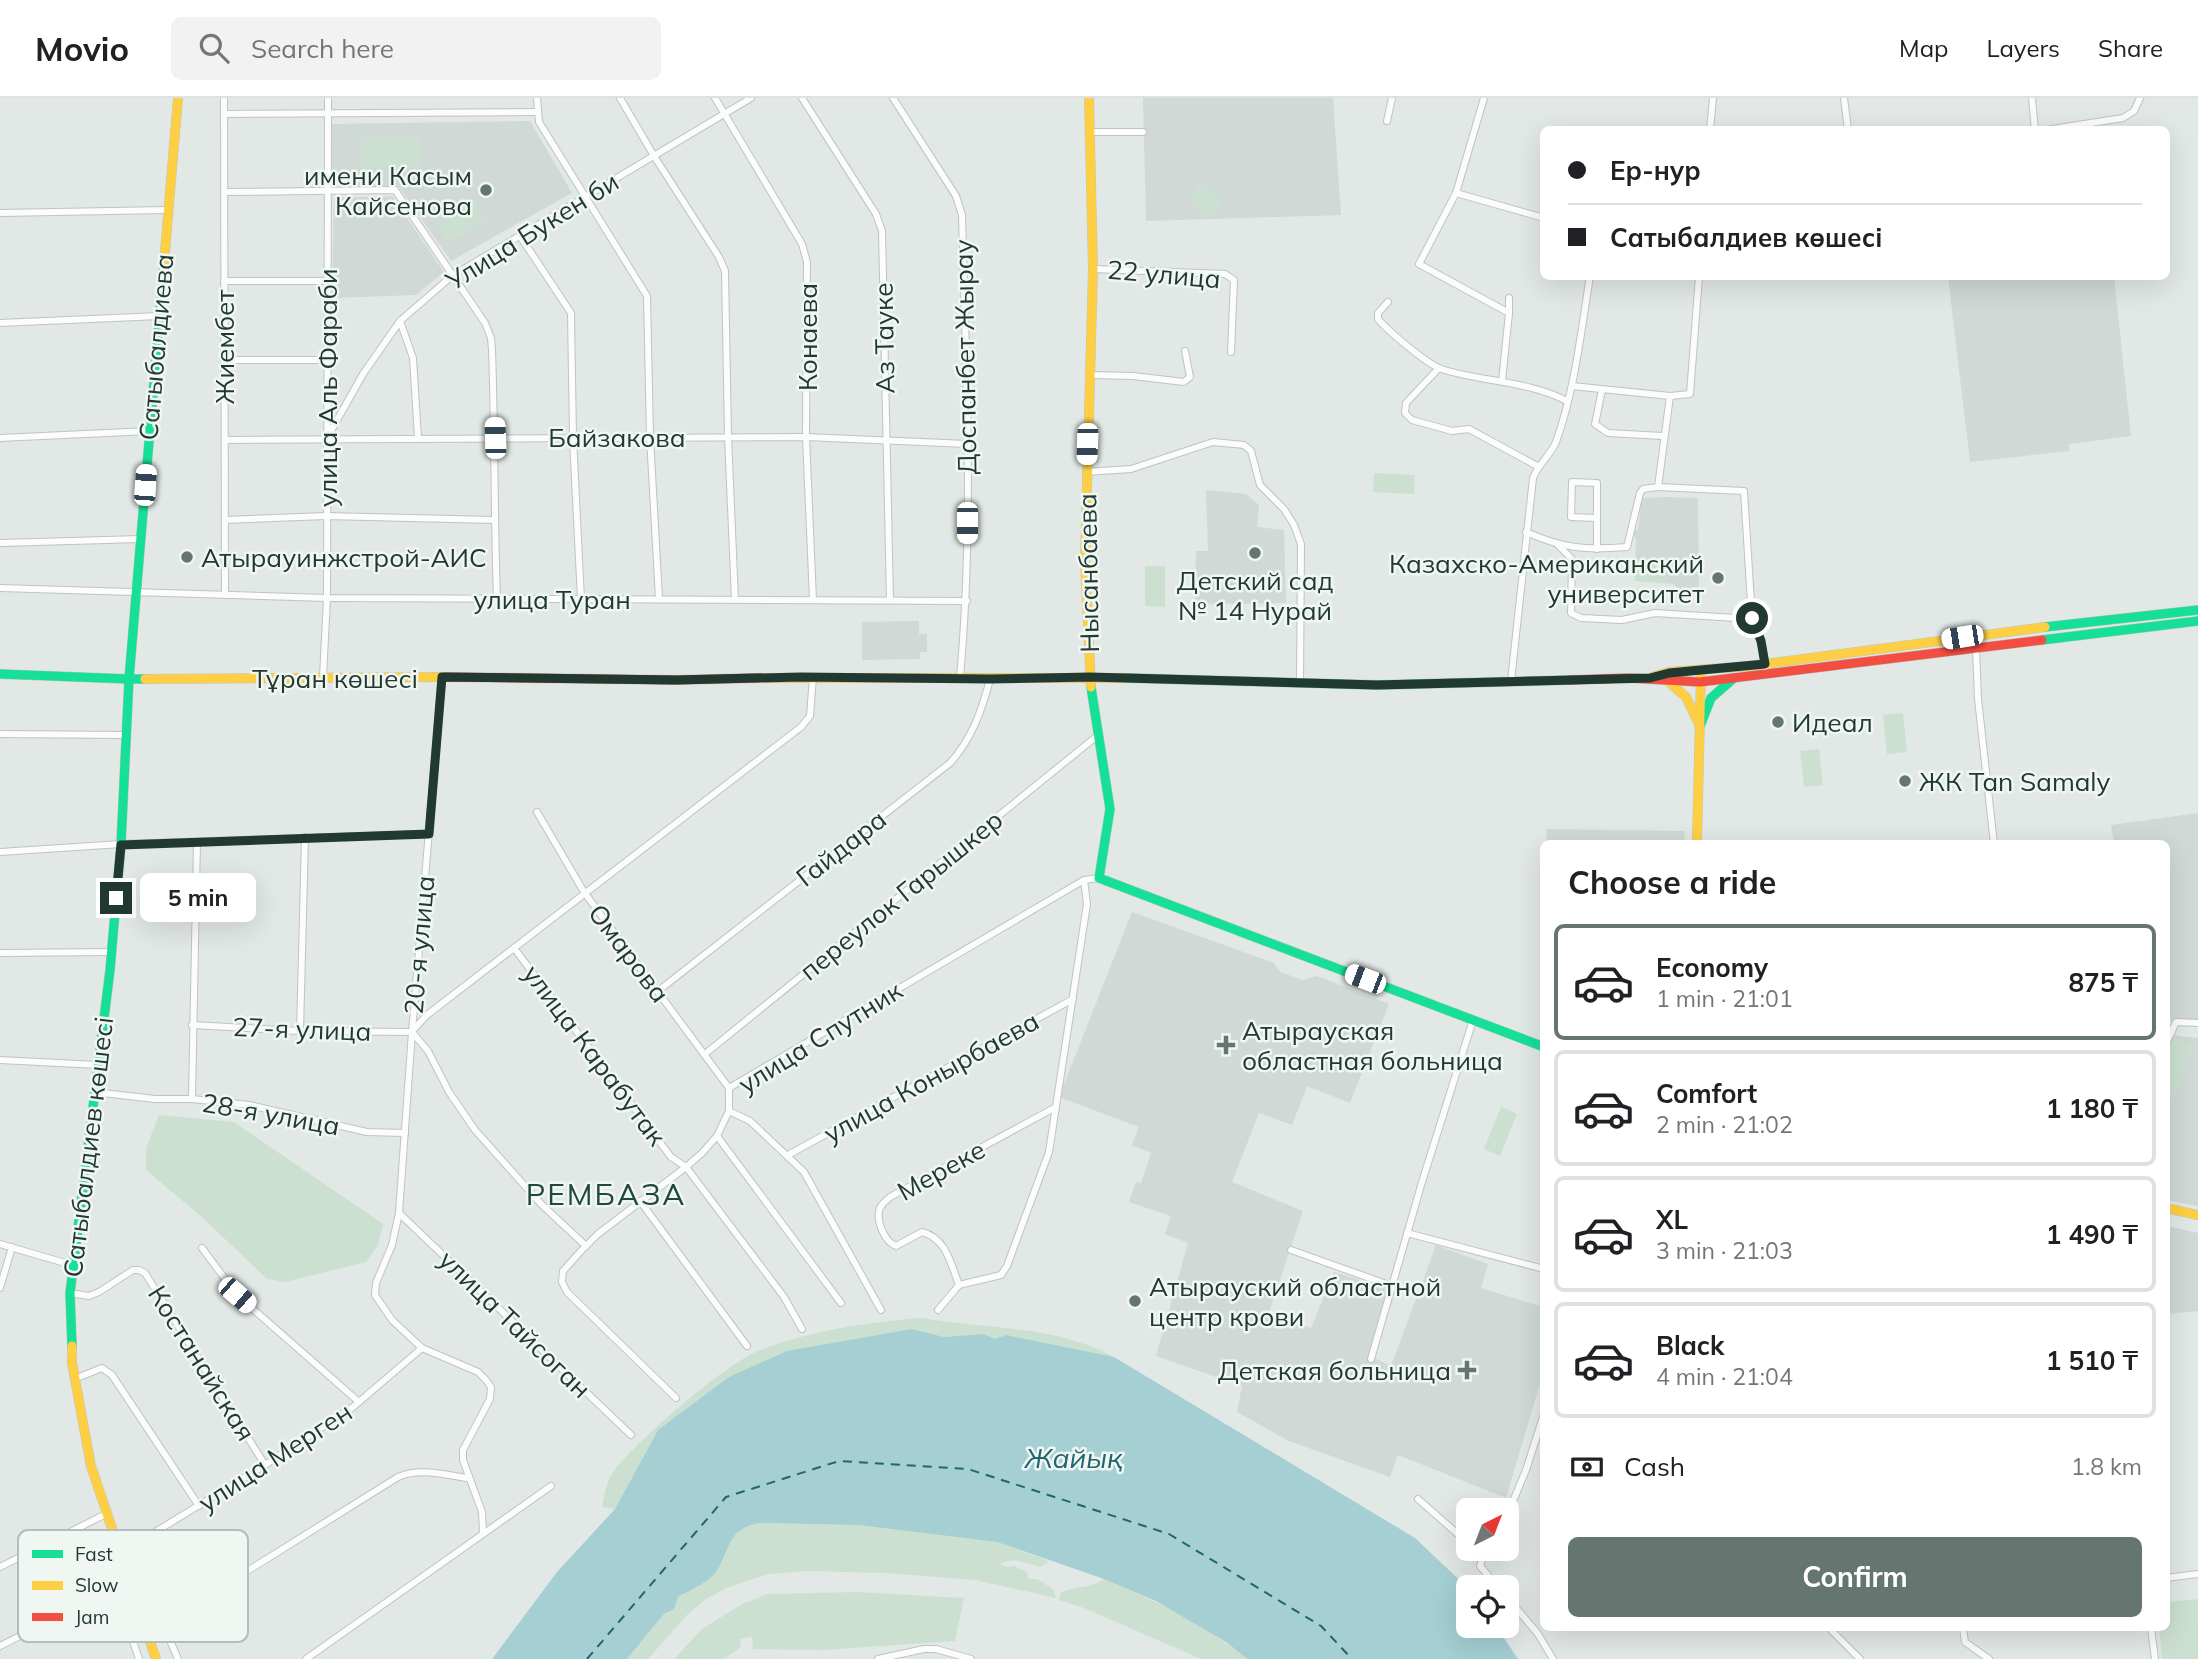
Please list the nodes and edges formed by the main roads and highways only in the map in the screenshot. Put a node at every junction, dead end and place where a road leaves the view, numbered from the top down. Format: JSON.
{"nodes":[{"id":1,"x":178,"y":98,"type":"edge"},
{"id":2,"x":1089,"y":98,"type":"edge"},
{"id":3,"x":2198,"y":610,"type":"edge"},
{"id":4,"x":2198,"y":621,"type":"edge"},
{"id":5,"x":1701,"y":671,"type":"junction"},
{"id":6,"x":0,"y":674,"type":"edge"},
{"id":7,"x":1090,"y":677,"type":"junction"},
{"id":8,"x":1736,"y":677,"type":"junction"},
{"id":9,"x":1650,"y":678,"type":"junction"},
{"id":10,"x":130,"y":679,"type":"junction"},
{"id":11,"x":1667,"y":682,"type":"junction"},
{"id":12,"x":1700,"y":682,"type":"junction"},
{"id":13,"x":1700,"y":726,"type":"junction"},
{"id":14,"x":1697,"y":840,"type":"edge"},
{"id":15,"x":1540,"y":1045,"type":"edge"},
{"id":16,"x":2170,"y":1209,"type":"edge"},
{"id":17,"x":2198,"y":1215,"type":"edge"},
{"id":18,"x":111,"y":1530,"type":"edge"},
{"id":19,"x":150,"y":1642,"type":"edge"},
{"id":20,"x":156,"y":1659,"type":"edge"}],
"edges":[{"from":1,"to":10,"type":"main road","name":"Сатыбалдиева"},
{"from":2,"to":7,"type":"main road","name":"Нысанбаева"},
{"from":3,"to":5,"type":"main road"},
{"from":4,"to":8,"type":"main road"},
{"from":5,"to":9,"type":"main road"},
{"from":5,"to":12,"type":"main road"},
{"from":6,"to":10,"type":"main road","name":"Тұран көшесі"},
{"from":7,"to":9,"type":"main road","name":"Тұран көшесі"},
{"from":7,"to":10,"type":"main road","name":"Тұран көшесі"},
{"from":7,"to":15,"type":"main road","name":"Нысанбаева"},
{"from":8,"to":12,"type":"main road"},
{"from":8,"to":13,"type":"main road"},
{"from":9,"to":11,"type":"main road"},
{"from":10,"to":18,"type":"main road","name":"Сатыбалдиев көшесі"},
{"from":11,"to":12,"type":"main road"},
{"from":11,"to":13,"type":"main road"},
{"from":12,"to":13,"type":"main road"},
{"from":13,"to":14,"type":"main road"},
{"from":16,"to":17,"type":"main road"},
{"from":19,"to":20,"type":"main road","name":"Сатыбалдиев көшесі"}]}
